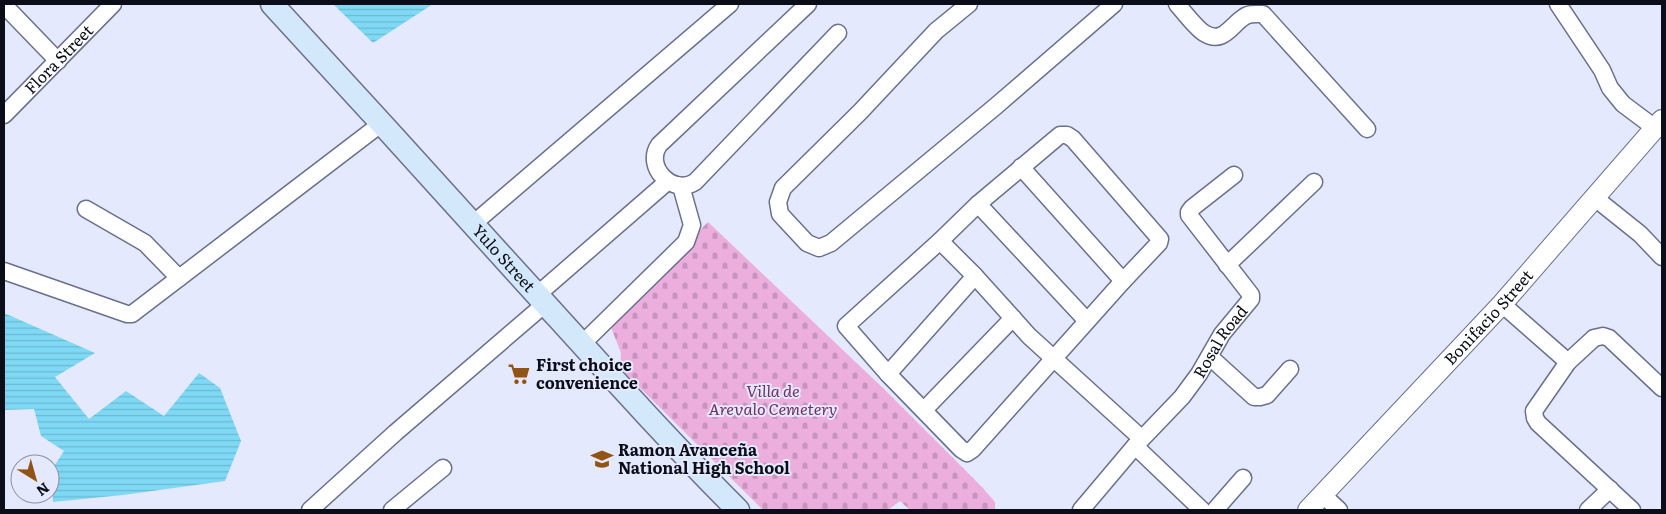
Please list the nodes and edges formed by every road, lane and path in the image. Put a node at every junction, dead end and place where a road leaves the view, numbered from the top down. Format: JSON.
{"nodes":[{"id":1,"x":113,"y":4,"type":"edge"},
{"id":2,"x":272,"y":4,"type":"edge"},
{"id":3,"x":730,"y":4,"type":"edge"},
{"id":4,"x":808,"y":4,"type":"edge"},
{"id":5,"x":969,"y":4,"type":"edge"},
{"id":6,"x":1114,"y":4,"type":"edge"},
{"id":7,"x":1177,"y":4,"type":"edge"},
{"id":8,"x":1558,"y":4,"type":"edge"},
{"id":9,"x":4,"y":5,"type":"edge"},
{"id":10,"x":838,"y":33,"type":"dead end"},
{"id":11,"x":58,"y":61,"type":"junction"},
{"id":12,"x":4,"y":115,"type":"edge"},
{"id":13,"x":382,"y":123,"type":"junction"},
{"id":14,"x":1659,"y":124,"type":"edge"},
{"id":15,"x":1367,"y":129,"type":"dead end"},
{"id":16,"x":1021,"y":167,"type":"junction"},
{"id":17,"x":1234,"y":174,"type":"dead end"},
{"id":18,"x":1314,"y":182,"type":"dead end"},
{"id":19,"x":674,"y":184,"type":"junction"},
{"id":20,"x":1595,"y":198,"type":"junction"},
{"id":21,"x":978,"y":204,"type":"junction"},
{"id":22,"x":86,"y":209,"type":"dead end"},
{"id":23,"x":473,"y":224,"type":"junction"},
{"id":24,"x":940,"y":241,"type":"junction"},
{"id":25,"x":1662,"y":257,"type":"edge"},
{"id":26,"x":1227,"y":265,"type":"junction"},
{"id":27,"x":4,"y":271,"type":"edge"},
{"id":28,"x":975,"y":276,"type":"junction"},
{"id":29,"x":180,"y":278,"type":"junction"},
{"id":30,"x":1123,"y":281,"type":"junction"},
{"id":31,"x":541,"y":299,"type":"junction"},
{"id":32,"x":1502,"y":304,"type":"junction"},
{"id":33,"x":1013,"y":318,"type":"junction"},
{"id":34,"x":1087,"y":321,"type":"junction"},
{"id":35,"x":580,"y":345,"type":"junction"},
{"id":36,"x":1210,"y":356,"type":"junction"},
{"id":37,"x":1054,"y":358,"type":"junction"},
{"id":38,"x":1568,"y":362,"type":"junction"},
{"id":39,"x":1290,"y":369,"type":"dead end"},
{"id":40,"x":888,"y":374,"type":"junction"},
{"id":41,"x":1662,"y":388,"type":"edge"},
{"id":42,"x":924,"y":410,"type":"junction"},
{"id":43,"x":1138,"y":442,"type":"junction"},
{"id":44,"x":443,"y":468,"type":"dead end"},
{"id":45,"x":1243,"y":478,"type":"dead end"},
{"id":46,"x":1610,"y":489,"type":"junction"},
{"id":47,"x":1323,"y":495,"type":"junction"},
{"id":48,"x":397,"y":509,"type":"edge"},
{"id":49,"x":310,"y":510,"type":"edge"},
{"id":50,"x":738,"y":510,"type":"edge"},
{"id":51,"x":1081,"y":510,"type":"edge"},
{"id":52,"x":1202,"y":510,"type":"edge"},
{"id":53,"x":1215,"y":510,"type":"edge"},
{"id":54,"x":1308,"y":510,"type":"edge"},
{"id":55,"x":1339,"y":510,"type":"edge"},
{"id":56,"x":1588,"y":510,"type":"edge"},
{"id":57,"x":1632,"y":510,"type":"edge"}],
"edges":[{"from":1,"to":11,"type":"street","name":"Flora Street"},
{"from":2,"to":13,"type":"main road","name":"Yulo Street"},
{"from":3,"to":23,"type":"street"},
{"from":4,"to":19,"type":"street"},
{"from":5,"to":6,"type":"street"},
{"from":7,"to":15,"type":"street"},
{"from":8,"to":14,"type":"street"},
{"from":9,"to":11,"type":"street"},
{"from":10,"to":19,"type":"street"},
{"from":11,"to":12,"type":"street","name":"Flora Street"},
{"from":13,"to":23,"type":"main road","name":"Yulo Street"},
{"from":13,"to":29,"type":"street"},
{"from":14,"to":20,"type":"street","name":"Bonifacio Street"},
{"from":16,"to":21,"type":"street"},
{"from":16,"to":30,"type":"street"},
{"from":16,"to":30,"type":"street"},
{"from":17,"to":26,"type":"street","name":"Rosal Road"},
{"from":18,"to":26,"type":"street"},
{"from":19,"to":31,"type":"street"},
{"from":19,"to":35,"type":"street"},
{"from":20,"to":25,"type":"street"},
{"from":20,"to":32,"type":"street","name":"Bonifacio Street"},
{"from":21,"to":24,"type":"street"},
{"from":21,"to":34,"type":"street"},
{"from":22,"to":29,"type":"street"},
{"from":23,"to":31,"type":"main road","name":"Yulo Street"},
{"from":24,"to":28,"type":"street"},
{"from":24,"to":40,"type":"street"},
{"from":26,"to":36,"type":"street","name":"Rosal Road"},
{"from":27,"to":29,"type":"street"},
{"from":28,"to":33,"type":"street"},
{"from":28,"to":40,"type":"street"},
{"from":30,"to":34,"type":"street"},
{"from":31,"to":35,"type":"main road","name":"Yulo Street"},
{"from":31,"to":49,"type":"street"},
{"from":32,"to":38,"type":"street"},
{"from":32,"to":47,"type":"street","name":"Bonifacio Street"},
{"from":33,"to":37,"type":"street"},
{"from":33,"to":42,"type":"street"},
{"from":34,"to":37,"type":"street"},
{"from":35,"to":50,"type":"main road","name":"Yulo Street"},
{"from":36,"to":39,"type":"street"},
{"from":36,"to":43,"type":"street","name":"Rosal Road"},
{"from":37,"to":42,"type":"street"},
{"from":37,"to":43,"type":"street"},
{"from":38,"to":41,"type":"street"},
{"from":38,"to":46,"type":"street"},
{"from":40,"to":42,"type":"street"},
{"from":43,"to":51,"type":"street","name":"Rosal Road"},
{"from":43,"to":52,"type":"street"},
{"from":44,"to":48,"type":"street"},
{"from":45,"to":53,"type":"street"},
{"from":46,"to":56,"type":"street"},
{"from":46,"to":57,"type":"street"},
{"from":47,"to":54,"type":"street","name":"Bonifacio Street"},
{"from":47,"to":55,"type":"street"}]}
